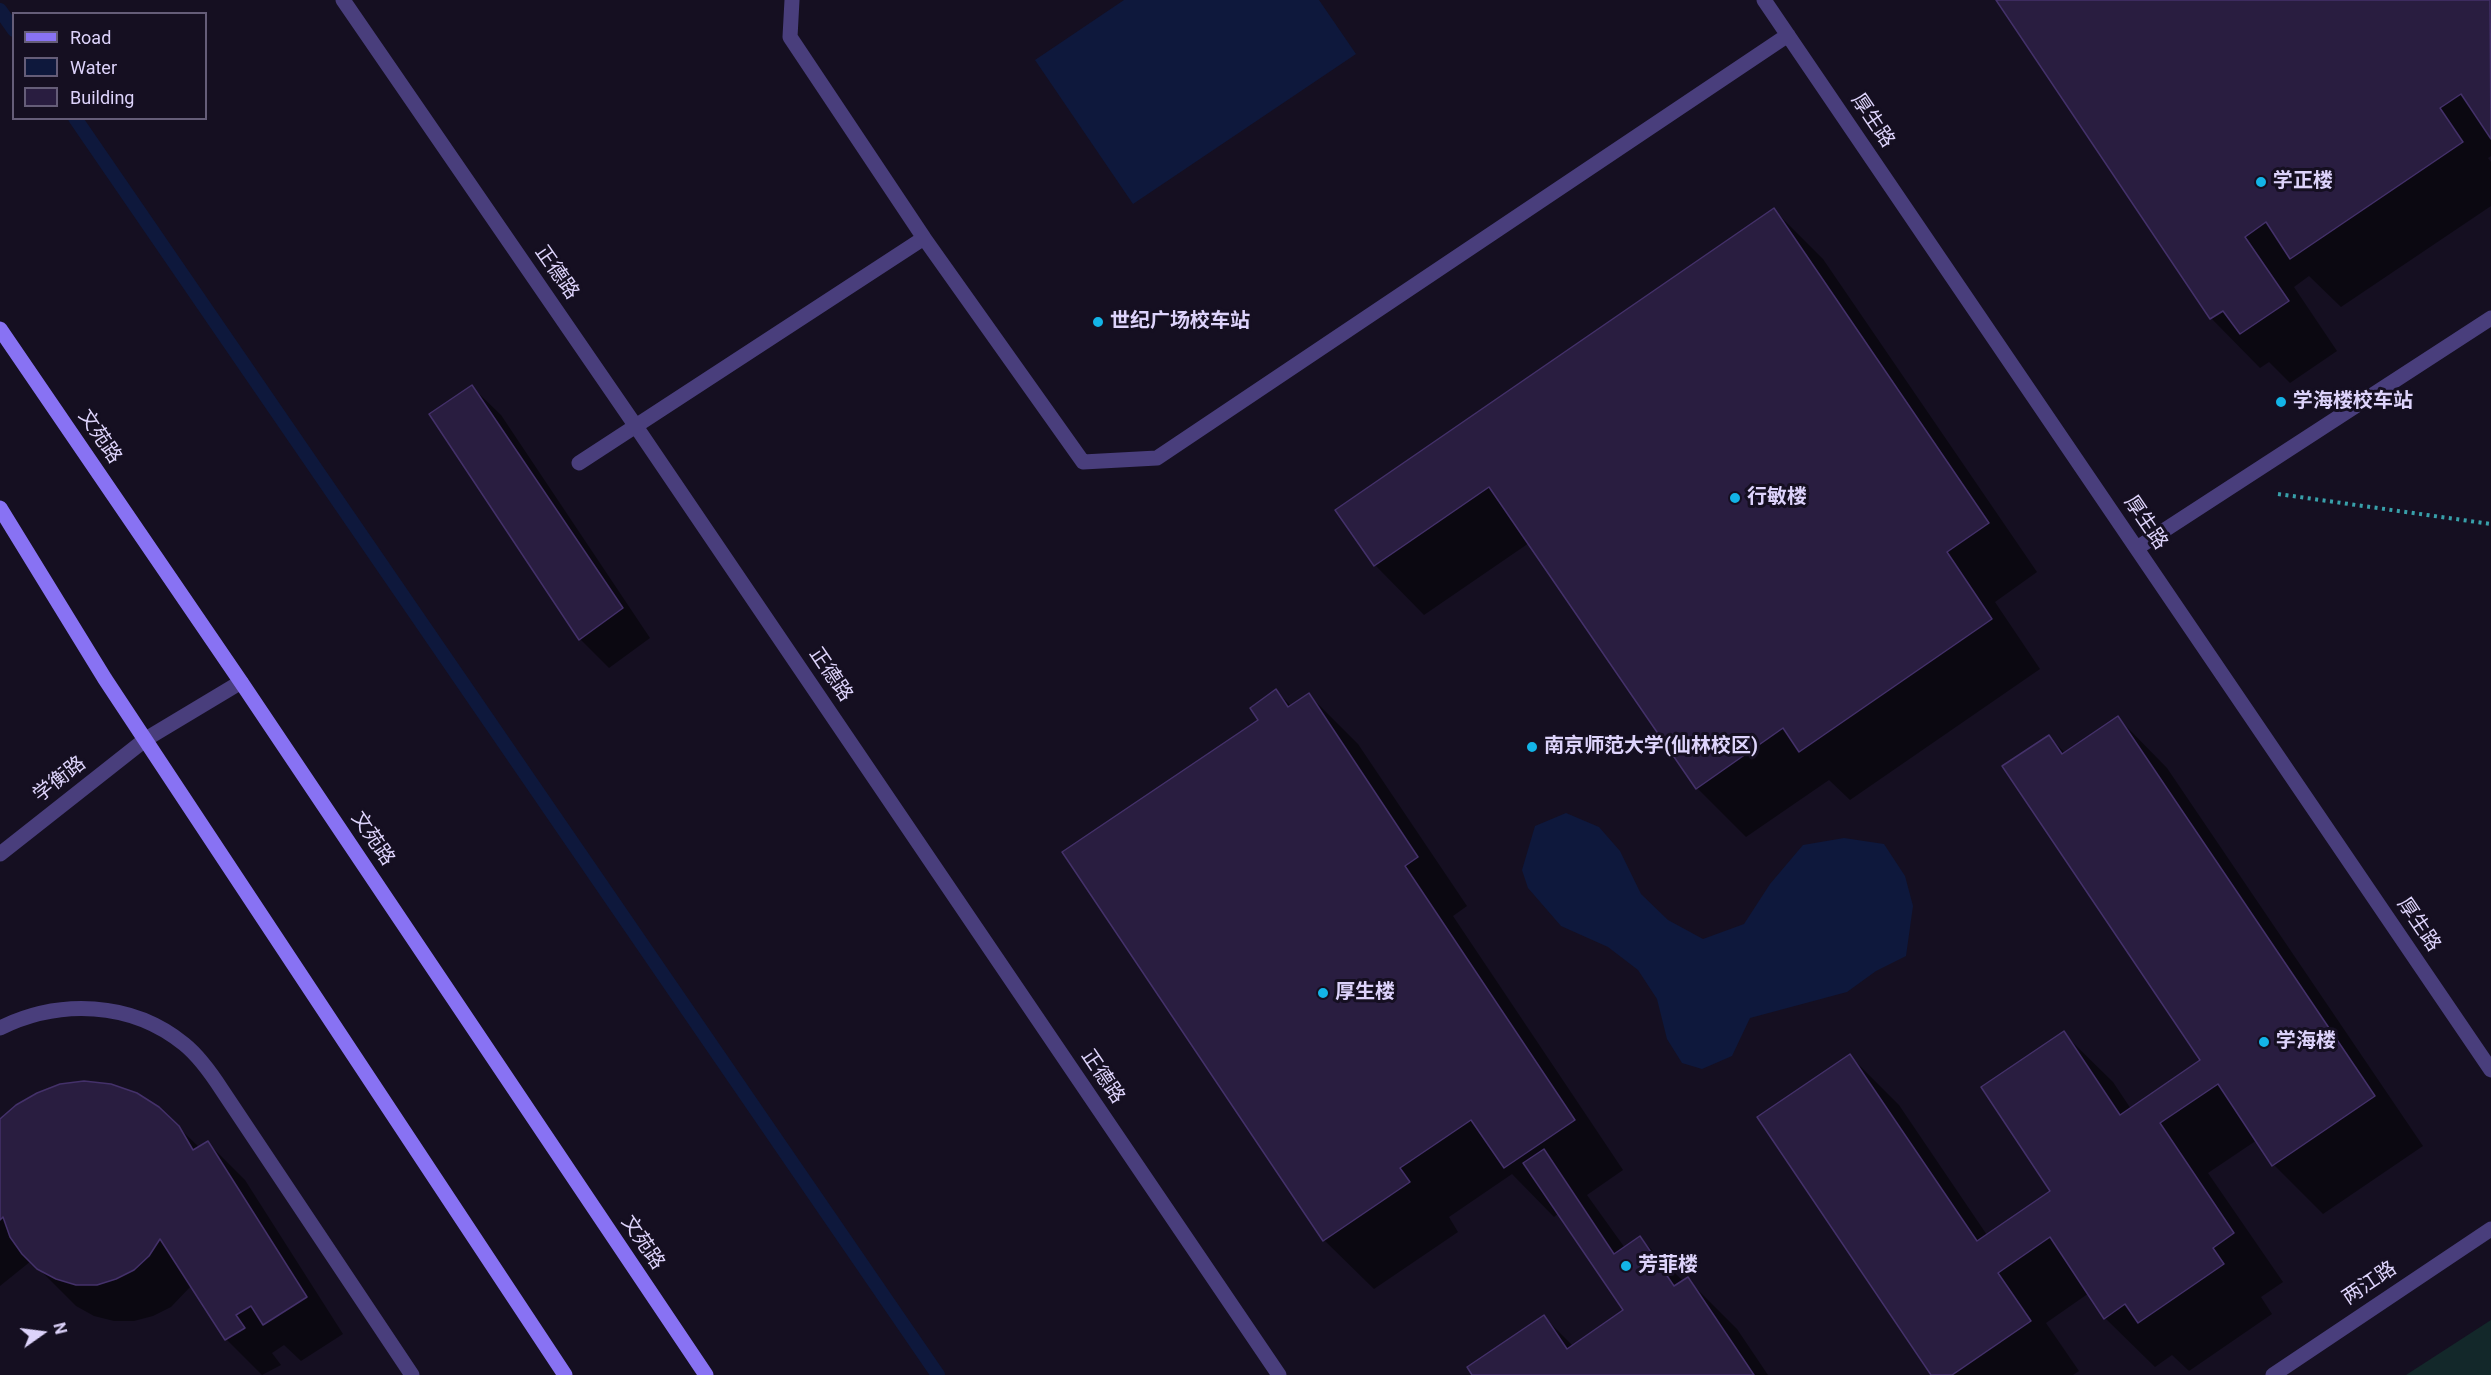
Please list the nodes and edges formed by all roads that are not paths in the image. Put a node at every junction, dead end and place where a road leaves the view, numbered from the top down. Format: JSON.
{"nodes":[{"id":1,"x":342,"y":0,"type":"edge"},
{"id":2,"x":792,"y":0,"type":"edge"},
{"id":3,"x":1764,"y":0,"type":"edge"},
{"id":4,"x":1788,"y":35,"type":"junction"},
{"id":5,"x":924,"y":238,"type":"junction"},
{"id":6,"x":2491,"y":318,"type":"edge"},
{"id":7,"x":0,"y":329,"type":"edge"},
{"id":8,"x":635,"y":425,"type":"junction"},
{"id":9,"x":579,"y":463,"type":"dead end"},
{"id":10,"x":0,"y":508,"type":"edge"},
{"id":11,"x":2137,"y":548,"type":"junction"},
{"id":12,"x":241,"y":682,"type":"junction"},
{"id":13,"x":146,"y":739,"type":"junction"},
{"id":14,"x":0,"y":854,"type":"edge"},
{"id":15,"x":0,"y":1028,"type":"edge"},
{"id":16,"x":2491,"y":1070,"type":"edge"},
{"id":17,"x":2491,"y":1229,"type":"edge"},
{"id":18,"x":412,"y":1375,"type":"edge"},
{"id":19,"x":565,"y":1375,"type":"edge"},
{"id":20,"x":706,"y":1375,"type":"edge"},
{"id":21,"x":1279,"y":1375,"type":"edge"},
{"id":22,"x":2273,"y":1375,"type":"edge"}],
"edges":[{"from":1,"to":8,"type":"street","name":"正德路"},
{"from":2,"to":5,"type":"street"},
{"from":3,"to":4,"type":"street","name":"厚生路"},
{"from":4,"to":5,"type":"street"},
{"from":4,"to":11,"type":"street","name":"厚生路"},
{"from":5,"to":8,"type":"street"},
{"from":6,"to":11,"type":"street"},
{"from":7,"to":12,"type":"main road","name":"文苑路"},
{"from":8,"to":9,"type":"street"},
{"from":8,"to":21,"type":"street","name":"正德路"},
{"from":10,"to":13,"type":"main road"},
{"from":11,"to":16,"type":"street","name":"厚生路"},
{"from":12,"to":13,"type":"street","name":"学衡路"},
{"from":12,"to":20,"type":"main road","name":"文苑路"},
{"from":13,"to":14,"type":"street","name":"学衡路"},
{"from":13,"to":19,"type":"main road"},
{"from":15,"to":18,"type":"street"},
{"from":17,"to":22,"type":"street","name":"两江路"}]}
